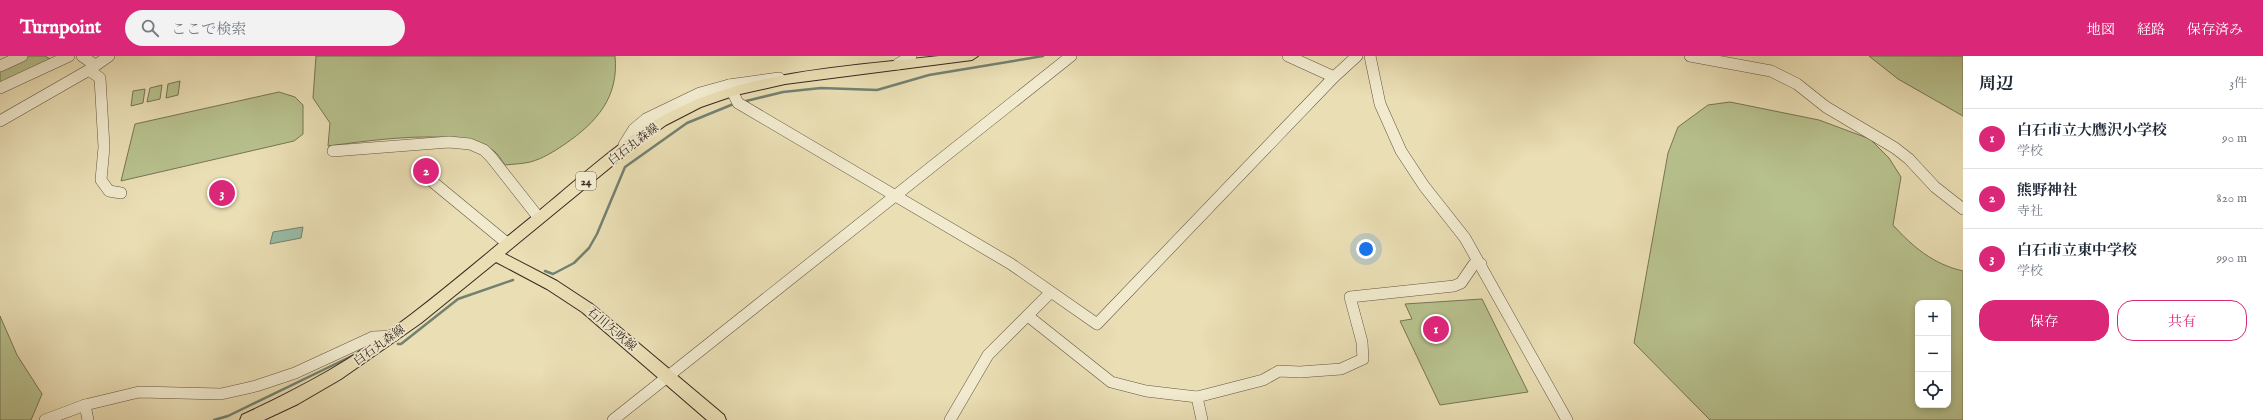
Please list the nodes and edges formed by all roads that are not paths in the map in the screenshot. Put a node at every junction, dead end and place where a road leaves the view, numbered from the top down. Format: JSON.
{"nodes":[{"id":1,"x":22,"y":56,"type":"edge"},
{"id":2,"x":69,"y":56,"type":"edge"},
{"id":3,"x":82,"y":56,"type":"edge"},
{"id":4,"x":109,"y":56,"type":"edge"},
{"id":5,"x":911,"y":56,"type":"edge"},
{"id":6,"x":972,"y":56,"type":"edge"},
{"id":7,"x":1071,"y":56,"type":"edge"},
{"id":8,"x":1288,"y":56,"type":"edge"},
{"id":9,"x":1357,"y":56,"type":"edge"},
{"id":10,"x":1370,"y":56,"type":"edge"},
{"id":11,"x":1690,"y":56,"type":"edge"},
{"id":12,"x":898,"y":64,"type":"junction"},
{"id":13,"x":0,"y":66,"type":"edge"},
{"id":14,"x":92,"y":68,"type":"junction"},
{"id":15,"x":1334,"y":78,"type":"junction"},
{"id":16,"x":0,"y":88,"type":"edge"},
{"id":17,"x":734,"y":95,"type":"junction"},
{"id":18,"x":0,"y":121,"type":"edge"},
{"id":19,"x":333,"y":151,"type":"dead end"},
{"id":20,"x":428,"y":178,"type":"dead end"},
{"id":21,"x":121,"y":193,"type":"dead end"},
{"id":22,"x":897,"y":195,"type":"junction"},
{"id":23,"x":1963,"y":208,"type":"edge"},
{"id":24,"x":539,"y":218,"type":"junction"},
{"id":25,"x":508,"y":244,"type":"junction"},
{"id":26,"x":494,"y":255,"type":"junction"},
{"id":27,"x":1481,"y":264,"type":"junction"},
{"id":28,"x":1050,"y":293,"type":"junction"},
{"id":29,"x":1028,"y":316,"type":"junction"},
{"id":30,"x":394,"y":336,"type":"junction"},
{"id":31,"x":668,"y":377,"type":"junction"},
{"id":32,"x":1197,"y":397,"type":"junction"},
{"id":33,"x":85,"y":405,"type":"junction"},
{"id":34,"x":45,"y":420,"type":"edge"},
{"id":35,"x":88,"y":420,"type":"edge"},
{"id":36,"x":248,"y":420,"type":"edge"},
{"id":37,"x":614,"y":420,"type":"edge"},
{"id":38,"x":718,"y":420,"type":"edge"},
{"id":39,"x":950,"y":420,"type":"edge"},
{"id":40,"x":1202,"y":420,"type":"edge"},
{"id":41,"x":1567,"y":420,"type":"edge"}],
"edges":[{"from":1,"to":13,"type":"street"},
{"from":2,"to":16,"type":"street"},
{"from":3,"to":14,"type":"street"},
{"from":4,"to":14,"type":"street"},
{"from":5,"to":12,"type":"street"},
{"from":6,"to":12,"type":"main road","name":"白石丸森線","number":"24"},
{"from":7,"to":22,"type":"street"},
{"from":8,"to":15,"type":"street"},
{"from":9,"to":15,"type":"street"},
{"from":10,"to":27,"type":"street"},
{"from":11,"to":23,"type":"street"},
{"from":12,"to":17,"type":"main road","name":"白石丸森線","number":"24"},
{"from":14,"to":18,"type":"street"},
{"from":14,"to":21,"type":"street"},
{"from":15,"to":28,"type":"street"},
{"from":17,"to":22,"type":"street"},
{"from":17,"to":24,"type":"main road","name":"白石丸森線","number":"24"},
{"from":19,"to":24,"type":"street"},
{"from":20,"to":25,"type":"street"},
{"from":22,"to":28,"type":"street"},
{"from":22,"to":31,"type":"street"},
{"from":24,"to":25,"type":"main road","name":"白石丸森線","number":"24"},
{"from":25,"to":26,"type":"main road","name":"白石丸森線","number":"24"},
{"from":26,"to":30,"type":"main road","name":"白石丸森線","number":"24"},
{"from":26,"to":31,"type":"main road","name":"石川矢吹線"},
{"from":27,"to":32,"type":"street"},
{"from":27,"to":41,"type":"street"},
{"from":28,"to":29,"type":"street"},
{"from":29,"to":32,"type":"street"},
{"from":29,"to":39,"type":"street"},
{"from":30,"to":33,"type":"street"},
{"from":30,"to":36,"type":"main road","name":"白石丸森線","number":"24"},
{"from":31,"to":37,"type":"street"},
{"from":31,"to":38,"type":"main road","name":"石川矢吹線"},
{"from":32,"to":40,"type":"street"},
{"from":33,"to":34,"type":"street"},
{"from":33,"to":35,"type":"street"}]}
